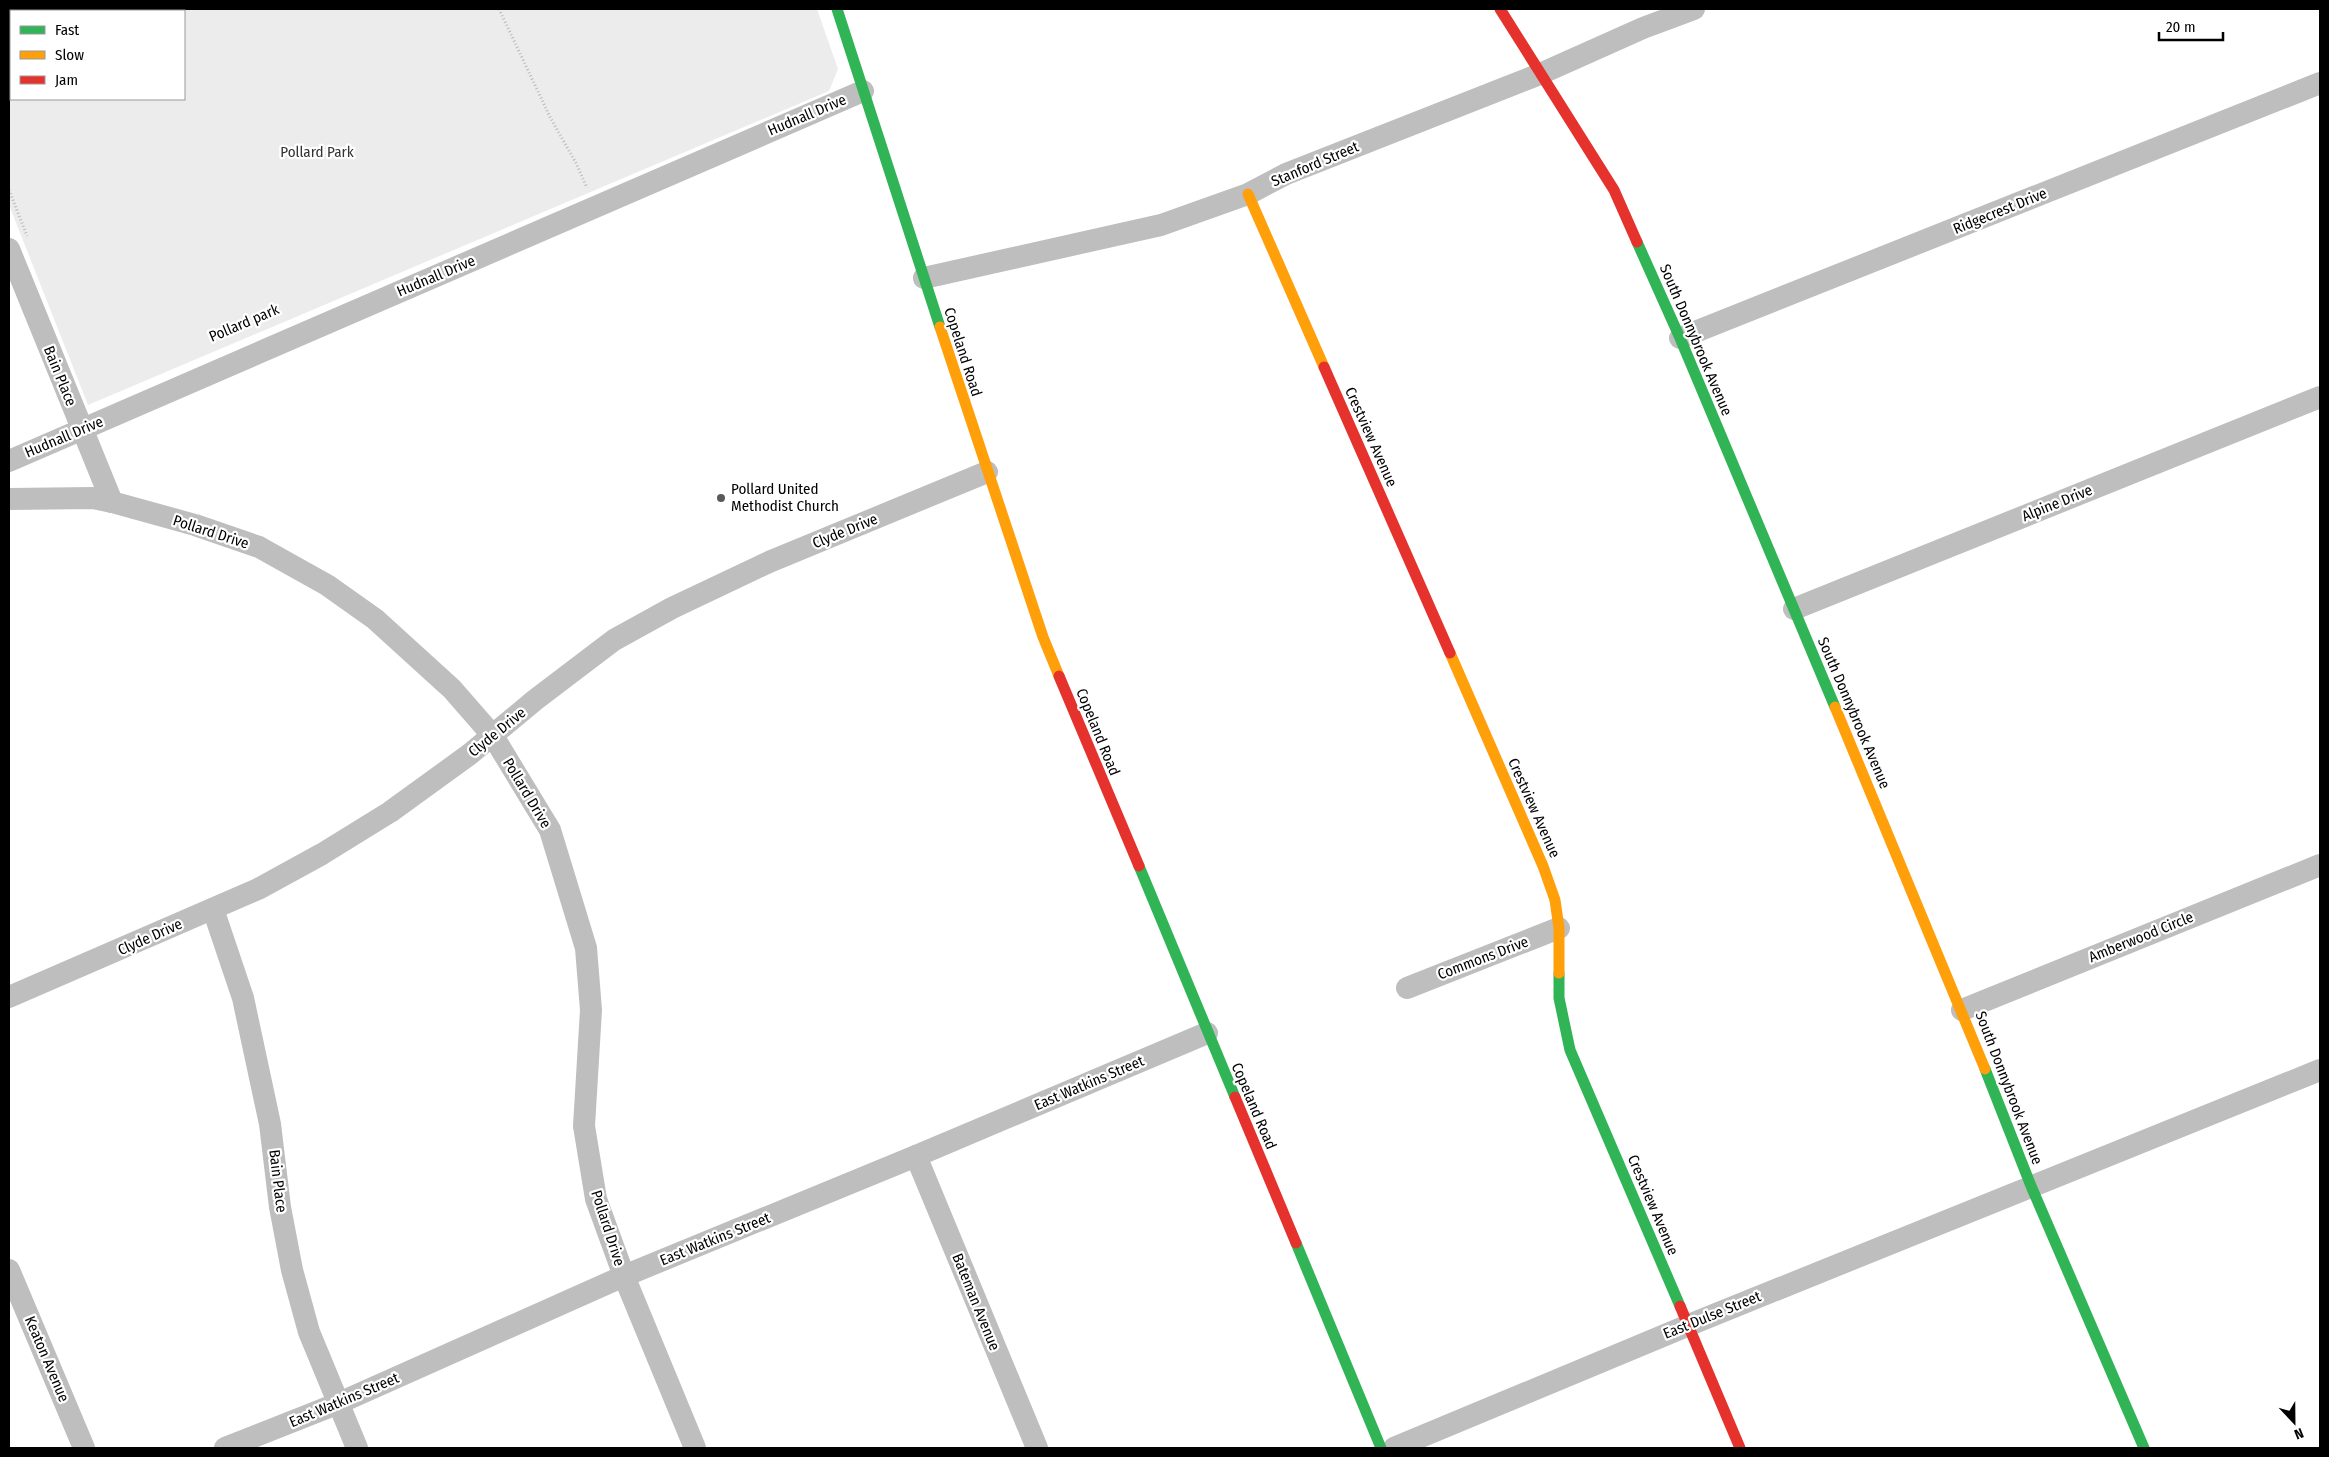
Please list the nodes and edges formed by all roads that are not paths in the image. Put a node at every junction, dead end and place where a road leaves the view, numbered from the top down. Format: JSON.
{"nodes":[{"id":1,"x":837,"y":9,"type":"edge"},
{"id":2,"x":1500,"y":9,"type":"edge"},
{"id":3,"x":1694,"y":9,"type":"edge"},
{"id":4,"x":1540,"y":74,"type":"junction"},
{"id":5,"x":2320,"y":84,"type":"edge"},
{"id":6,"x":863,"y":91,"type":"junction"},
{"id":7,"x":1248,"y":194,"type":"junction"},
{"id":8,"x":20,"y":247,"type":"edge"},
{"id":9,"x":924,"y":278,"type":"junction"},
{"id":10,"x":1680,"y":338,"type":"junction"},
{"id":11,"x":2320,"y":397,"type":"edge"},
{"id":12,"x":82,"y":430,"type":"junction"},
{"id":13,"x":9,"y":462,"type":"edge"},
{"id":14,"x":987,"y":472,"type":"junction"},
{"id":15,"x":9,"y":499,"type":"edge"},
{"id":16,"x":112,"y":502,"type":"junction"},
{"id":17,"x":1794,"y":609,"type":"junction"},
{"id":18,"x":493,"y":736,"type":"junction"},
{"id":19,"x":2320,"y":865,"type":"edge"},
{"id":20,"x":213,"y":908,"type":"junction"},
{"id":21,"x":1559,"y":928,"type":"junction"},
{"id":22,"x":1407,"y":988,"type":"dead end"},
{"id":23,"x":9,"y":997,"type":"edge"},
{"id":24,"x":1962,"y":1010,"type":"junction"},
{"id":25,"x":1207,"y":1033,"type":"junction"},
{"id":26,"x":2320,"y":1070,"type":"edge"},
{"id":27,"x":916,"y":1156,"type":"junction"},
{"id":28,"x":2031,"y":1186,"type":"junction"},
{"id":29,"x":9,"y":1270,"type":"edge"},
{"id":30,"x":624,"y":1276,"type":"junction"},
{"id":31,"x":1689,"y":1325,"type":"junction"},
{"id":32,"x":339,"y":1403,"type":"junction"},
{"id":33,"x":84,"y":1448,"type":"edge"},
{"id":34,"x":225,"y":1448,"type":"edge"},
{"id":35,"x":357,"y":1448,"type":"edge"},
{"id":36,"x":695,"y":1448,"type":"edge"},
{"id":37,"x":1037,"y":1448,"type":"edge"},
{"id":38,"x":1381,"y":1448,"type":"edge"},
{"id":39,"x":1394,"y":1448,"type":"edge"},
{"id":40,"x":1740,"y":1448,"type":"edge"},
{"id":41,"x":2144,"y":1448,"type":"edge"}],
"edges":[{"from":1,"to":6,"type":"street","name":"Copeland Road"},
{"from":2,"to":4,"type":"street","name":"South Donnybrook Avenue"},
{"from":3,"to":4,"type":"street","name":"Stanford Street"},
{"from":4,"to":7,"type":"street","name":"Stanford Street"},
{"from":4,"to":10,"type":"street","name":"South Donnybrook Avenue"},
{"from":5,"to":10,"type":"street","name":"Ridgecrest Drive"},
{"from":6,"to":9,"type":"street","name":"Copeland Road"},
{"from":6,"to":12,"type":"street","name":"Hudnall Drive"},
{"from":7,"to":9,"type":"street","name":"Stanford Street"},
{"from":7,"to":21,"type":"street","name":"Crestview Avenue"},
{"from":8,"to":12,"type":"street","name":"Bain Place"},
{"from":9,"to":14,"type":"street","name":"Copeland Road"},
{"from":10,"to":17,"type":"street","name":"South Donnybrook Avenue"},
{"from":11,"to":17,"type":"street","name":"Alpine Drive"},
{"from":12,"to":13,"type":"street","name":"Hudnall Drive"},
{"from":12,"to":16,"type":"street","name":"Bain Place"},
{"from":14,"to":18,"type":"street","name":"Clyde Drive"},
{"from":14,"to":25,"type":"street","name":"Copeland Road"},
{"from":15,"to":16,"type":"street","name":"Pollard Drive"},
{"from":16,"to":18,"type":"street","name":"Pollard Drive"},
{"from":17,"to":24,"type":"street","name":"South Donnybrook Avenue"},
{"from":18,"to":20,"type":"street","name":"Clyde Drive"},
{"from":18,"to":30,"type":"street","name":"Pollard Drive"},
{"from":19,"to":24,"type":"street","name":"Amberwood Circle"},
{"from":20,"to":23,"type":"street","name":"Clyde Drive"},
{"from":20,"to":32,"type":"street","name":"Bain Place"},
{"from":21,"to":22,"type":"street","name":"Commons Drive"},
{"from":21,"to":31,"type":"street","name":"Crestview Avenue"},
{"from":24,"to":28,"type":"street","name":"South Donnybrook Avenue"},
{"from":25,"to":27,"type":"street","name":"East Watkins Street"},
{"from":25,"to":38,"type":"street","name":"Copeland Road"},
{"from":26,"to":28,"type":"street"},
{"from":27,"to":30,"type":"street","name":"East Watkins Street"},
{"from":27,"to":37,"type":"street","name":"Bateman Avenue"},
{"from":28,"to":31,"type":"street","name":"East Dulse Street"},
{"from":28,"to":41,"type":"street","name":"South Donnybrook Avenue"},
{"from":29,"to":33,"type":"street","name":"Keaton Avenue"},
{"from":30,"to":32,"type":"street","name":"East Watkins Street"},
{"from":30,"to":36,"type":"street","name":"Pollard Drive"},
{"from":31,"to":39,"type":"street","name":"East Dulse Street"},
{"from":31,"to":40,"type":"street","name":"Crestview Avenue"},
{"from":32,"to":34,"type":"street","name":"East Watkins Street"},
{"from":32,"to":35,"type":"street","name":"Bain Place"}]}
